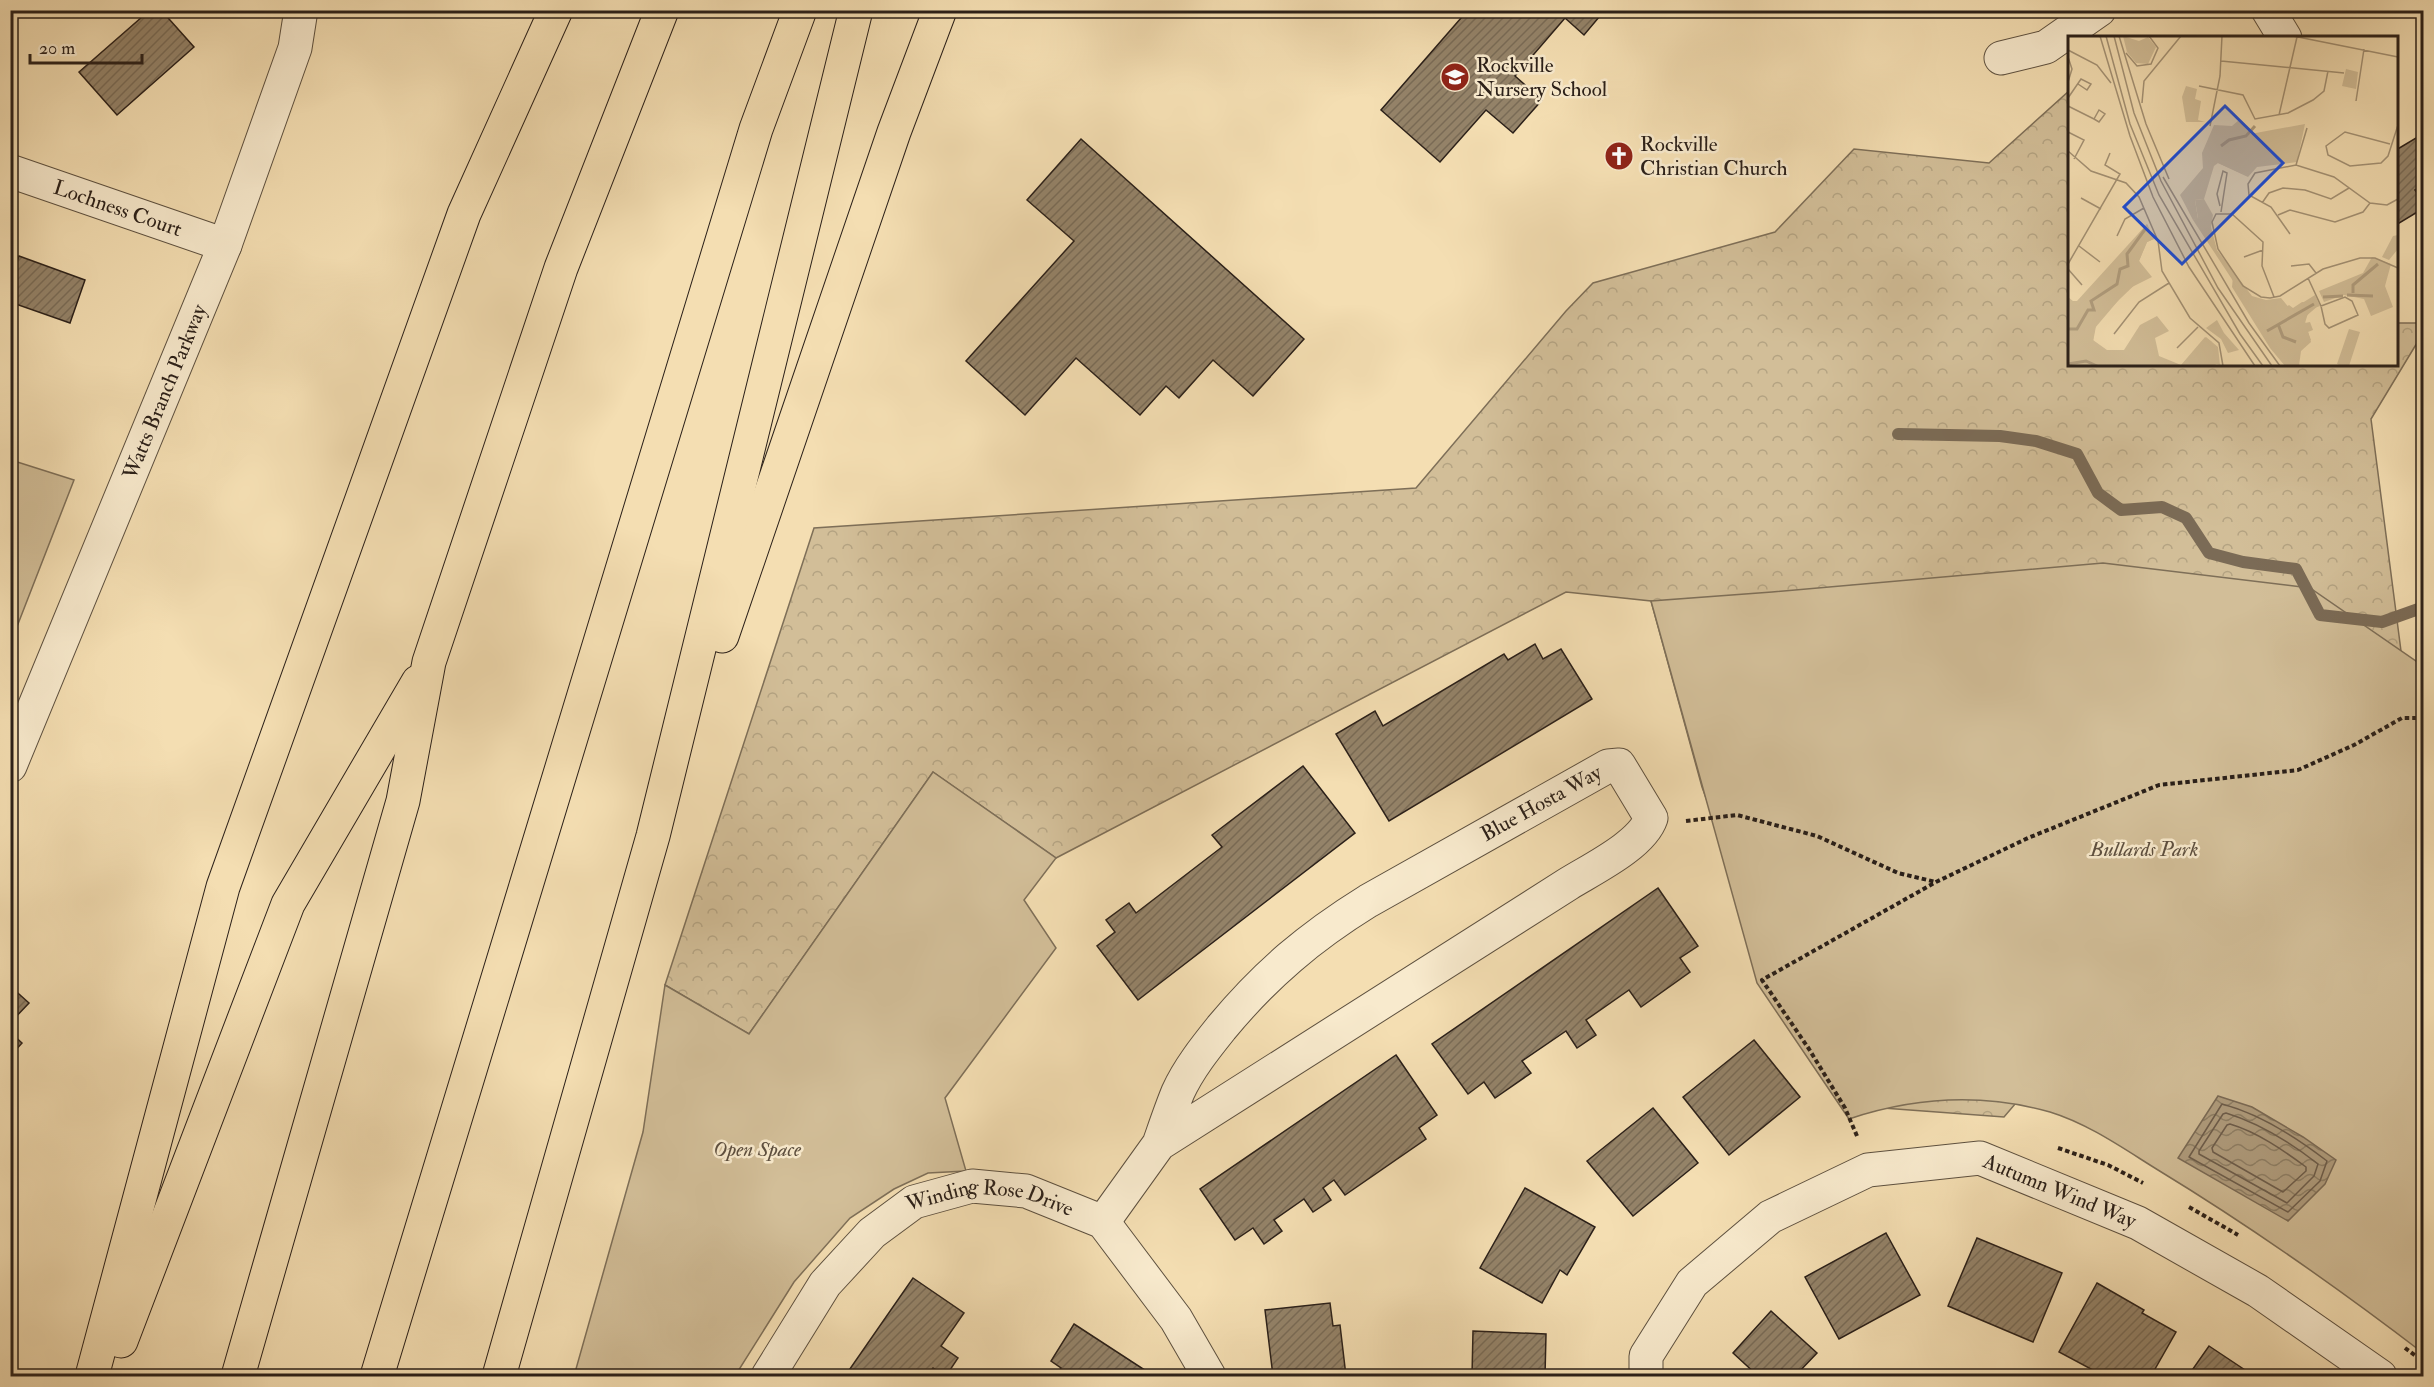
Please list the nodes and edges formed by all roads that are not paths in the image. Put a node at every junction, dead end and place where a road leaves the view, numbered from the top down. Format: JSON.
{"nodes":[{"id":1,"x":301,"y":10,"type":"edge"},
{"id":2,"x":556,"y":10,"type":"edge"},
{"id":3,"x":662,"y":10,"type":"edge"},
{"id":4,"x":800,"y":10,"type":"edge"},
{"id":5,"x":856,"y":10,"type":"edge"},
{"id":6,"x":940,"y":10,"type":"edge"},
{"id":7,"x":2099,"y":10,"type":"edge"},
{"id":8,"x":2268,"y":10,"type":"edge"},
{"id":9,"x":2284,"y":36,"type":"edge"},
{"id":10,"x":2001,"y":58,"type":"dead end"},
{"id":11,"x":10,"y":171,"type":"edge"},
{"id":12,"x":225,"y":245,"type":"junction"},
{"id":13,"x":429,"y":662,"type":"junction"},
{"id":14,"x":10,"y":766,"type":"edge"},
{"id":15,"x":653,"y":836,"type":"junction"},
{"id":16,"x":1159,"y":1144,"type":"junction"},
{"id":17,"x":1103,"y":1222,"type":"junction"},
{"id":18,"x":92,"y":1377,"type":"edge"},
{"id":19,"x":107,"y":1377,"type":"edge"},
{"id":20,"x":238,"y":1377,"type":"edge"},
{"id":21,"x":377,"y":1377,"type":"edge"},
{"id":22,"x":499,"y":1377,"type":"edge"},
{"id":23,"x":768,"y":1377,"type":"edge"},
{"id":24,"x":1209,"y":1377,"type":"edge"},
{"id":25,"x":1646,"y":1377,"type":"edge"},
{"id":26,"x":2380,"y":1377,"type":"edge"}],
"edges":[{"from":1,"to":12,"type":"street","name":"Watts Branch Parkway"},
{"from":2,"to":18,"type":"highway"},
{"from":3,"to":13,"type":"highway"},
{"from":4,"to":21,"type":"highway"},
{"from":5,"to":15,"type":"highway"},
{"from":6,"to":15,"type":"highway"},
{"from":7,"to":10,"type":"street"},
{"from":8,"to":9,"type":"street"},
{"from":11,"to":12,"type":"street","name":"Lochness Court"},
{"from":12,"to":14,"type":"street","name":"Watts Branch Parkway"},
{"from":13,"to":19,"type":"highway"},
{"from":13,"to":20,"type":"highway"},
{"from":15,"to":22,"type":"highway"},
{"from":16,"to":16,"type":"street","name":"Blue Hosta Way"},
{"from":16,"to":17,"type":"street","name":"Blue Hosta Way"},
{"from":17,"to":23,"type":"street","name":"Winding Rose Drive"},
{"from":17,"to":24,"type":"street","name":"Winding Rose Drive"},
{"from":25,"to":26,"type":"street","name":"Autumn Wind Way"}]}
